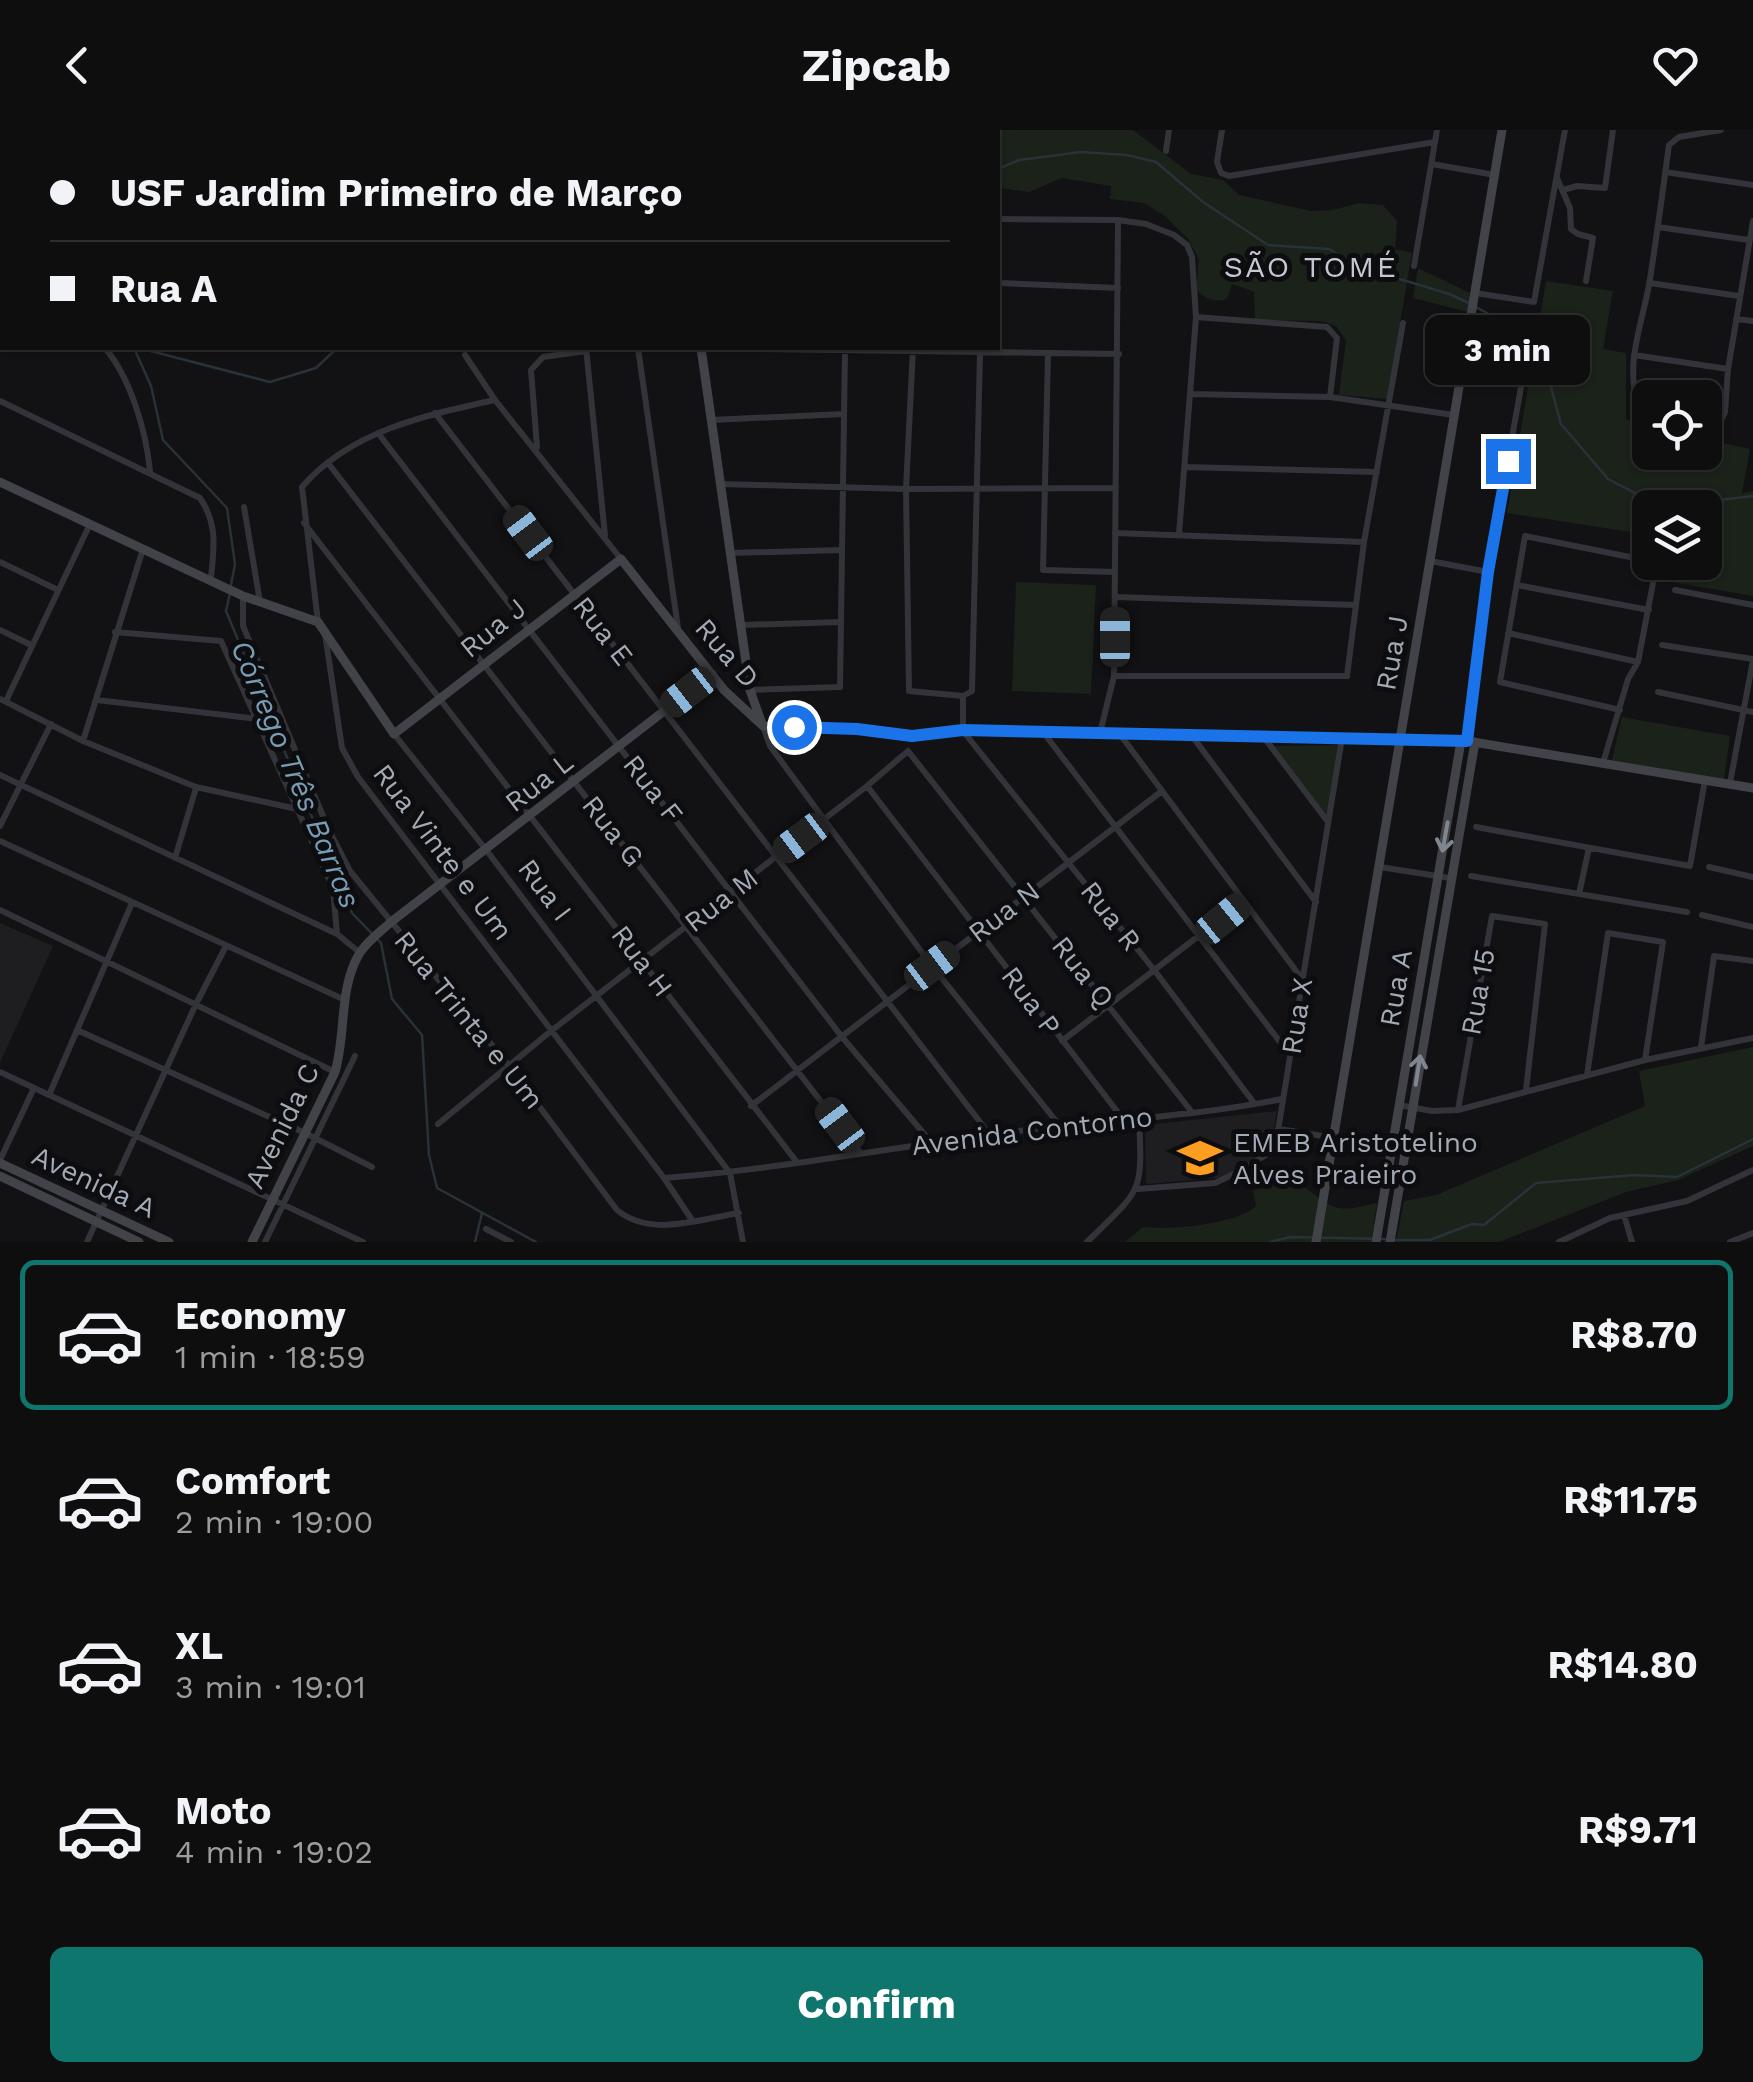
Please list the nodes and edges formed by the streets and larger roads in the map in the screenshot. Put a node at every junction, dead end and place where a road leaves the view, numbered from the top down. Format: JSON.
{"nodes":[{"id":1,"x":1169,"y":130,"type":"edge"},
{"id":2,"x":1222,"y":130,"type":"edge"},
{"id":3,"x":1437,"y":130,"type":"edge"},
{"id":4,"x":1502,"y":130,"type":"edge"},
{"id":5,"x":1565,"y":130,"type":"edge"},
{"id":6,"x":1613,"y":130,"type":"edge"},
{"id":7,"x":1722,"y":130,"type":"edge"},
{"id":8,"x":1435,"y":142,"type":"junction"},
{"id":9,"x":1166,"y":151,"type":"dead end"},
{"id":10,"x":1432,"y":164,"type":"junction"},
{"id":11,"x":1665,"y":172,"type":"junction"},
{"id":12,"x":1495,"y":176,"type":"junction"},
{"id":13,"x":1557,"y":177,"type":"junction"},
{"id":14,"x":1753,"y":186,"type":"edge"},
{"id":15,"x":1563,"y":190,"type":"junction"},
{"id":16,"x":1000,"y":219,"type":"edge"},
{"id":17,"x":1118,"y":220,"type":"junction"},
{"id":18,"x":1753,"y":221,"type":"edge"},
{"id":19,"x":1658,"y":227,"type":"junction"},
{"id":20,"x":1749,"y":240,"type":"junction"},
{"id":21,"x":1414,"y":266,"type":"dead end"},
{"id":22,"x":1586,"y":282,"type":"dead end"},
{"id":23,"x":1000,"y":283,"type":"edge"},
{"id":24,"x":1650,"y":283,"type":"junction"},
{"id":25,"x":1118,"y":288,"type":"junction"},
{"id":26,"x":1739,"y":296,"type":"junction"},
{"id":27,"x":1473,"y":301,"type":"junction"},
{"id":28,"x":1196,"y":317,"type":"junction"},
{"id":29,"x":1736,"y":319,"type":"junction"},
{"id":30,"x":1753,"y":320,"type":"edge"},
{"id":31,"x":1403,"y":324,"type":"dead end"},
{"id":32,"x":107,"y":350,"type":"edge"},
{"id":33,"x":580,"y":350,"type":"edge"},
{"id":34,"x":586,"y":350,"type":"edge"},
{"id":35,"x":638,"y":350,"type":"edge"},
{"id":36,"x":701,"y":350,"type":"edge"},
{"id":37,"x":845,"y":350,"type":"edge"},
{"id":38,"x":913,"y":350,"type":"edge"},
{"id":39,"x":935,"y":350,"type":"edge"},
{"id":40,"x":980,"y":352,"type":"junction"},
{"id":41,"x":1048,"y":354,"type":"junction"},
{"id":42,"x":1118,"y":354,"type":"junction"},
{"id":43,"x":1634,"y":354,"type":"junction"},
{"id":44,"x":464,"y":355,"type":"dead end"},
{"id":45,"x":1728,"y":369,"type":"junction"},
{"id":46,"x":1523,"y":376,"type":"dead end"},
{"id":47,"x":1633,"y":380,"type":"edge"},
{"id":48,"x":1190,"y":394,"type":"junction"},
{"id":49,"x":1330,"y":397,"type":"junction"},
{"id":50,"x":495,"y":400,"type":"junction"},
{"id":51,"x":0,"y":401,"type":"edge"},
{"id":52,"x":1389,"y":403,"type":"junction"},
{"id":53,"x":436,"y":413,"type":"junction"},
{"id":54,"x":844,"y":414,"type":"junction"},
{"id":55,"x":1456,"y":415,"type":"junction"},
{"id":56,"x":1722,"y":418,"type":"edge"},
{"id":57,"x":711,"y":420,"type":"junction"},
{"id":58,"x":378,"y":434,"type":"junction"},
{"id":59,"x":537,"y":450,"type":"junction"},
{"id":60,"x":328,"y":463,"type":"junction"},
{"id":61,"x":1185,"y":466,"type":"junction"},
{"id":62,"x":1377,"y":472,"type":"junction"},
{"id":63,"x":150,"y":473,"type":"junction"},
{"id":64,"x":0,"y":482,"type":"edge"},
{"id":65,"x":721,"y":484,"type":"junction"},
{"id":66,"x":842,"y":487,"type":"junction"},
{"id":67,"x":1115,"y":488,"type":"junction"},
{"id":68,"x":906,"y":489,"type":"junction"},
{"id":69,"x":977,"y":489,"type":"junction"},
{"id":70,"x":1044,"y":490,"type":"junction"},
{"id":71,"x":244,"y":507,"type":"dead end"},
{"id":72,"x":304,"y":523,"type":"junction"},
{"id":73,"x":90,"y":524,"type":"junction"},
{"id":74,"x":1115,"y":532,"type":"junction"},
{"id":75,"x":1179,"y":534,"type":"junction"},
{"id":76,"x":605,"y":537,"type":"junction"},
{"id":77,"x":1364,"y":542,"type":"junction"},
{"id":78,"x":142,"y":549,"type":"junction"},
{"id":79,"x":842,"y":550,"type":"junction"},
{"id":80,"x":730,"y":554,"type":"junction"},
{"id":81,"x":1632,"y":558,"type":"edge"},
{"id":82,"x":621,"y":559,"type":"junction"},
{"id":83,"x":0,"y":562,"type":"edge"},
{"id":84,"x":1430,"y":562,"type":"junction"},
{"id":85,"x":1115,"y":572,"type":"junction"},
{"id":86,"x":1488,"y":572,"type":"junction"},
{"id":87,"x":213,"y":580,"type":"junction"},
{"id":88,"x":1652,"y":580,"type":"edge"},
{"id":89,"x":1516,"y":585,"type":"junction"},
{"id":90,"x":58,"y":590,"type":"junction"},
{"id":91,"x":1676,"y":590,"type":"dead end"},
{"id":92,"x":574,"y":593,"type":"junction"},
{"id":93,"x":239,"y":594,"type":"junction"},
{"id":94,"x":1115,"y":598,"type":"junction"},
{"id":95,"x":260,"y":602,"type":"junction"},
{"id":96,"x":1355,"y":605,"type":"junction"},
{"id":97,"x":1753,"y":606,"type":"edge"},
{"id":98,"x":1648,"y":610,"type":"junction"},
{"id":99,"x":318,"y":622,"type":"junction"},
{"id":100,"x":841,"y":622,"type":"junction"},
{"id":101,"x":742,"y":625,"type":"junction"},
{"id":102,"x":529,"y":628,"type":"junction"},
{"id":103,"x":0,"y":630,"type":"edge"},
{"id":104,"x":115,"y":632,"type":"junction"},
{"id":105,"x":678,"y":632,"type":"junction"},
{"id":106,"x":324,"y":634,"type":"junction"},
{"id":107,"x":1508,"y":634,"type":"junction"},
{"id":108,"x":32,"y":645,"type":"junction"},
{"id":109,"x":1662,"y":645,"type":"dead end"},
{"id":110,"x":1753,"y":659,"type":"edge"},
{"id":111,"x":1638,"y":662,"type":"junction"},
{"id":112,"x":486,"y":664,"type":"junction"},
{"id":113,"x":712,"y":674,"type":"junction"},
{"id":114,"x":1114,"y":676,"type":"junction"},
{"id":115,"x":750,"y":690,"type":"junction"},
{"id":116,"x":1658,"y":692,"type":"dead end"},
{"id":117,"x":963,"y":696,"type":"junction"},
{"id":118,"x":440,"y":698,"type":"junction"},
{"id":119,"x":3,"y":700,"type":"edge"},
{"id":120,"x":97,"y":700,"type":"junction"},
{"id":121,"x":665,"y":710,"type":"junction"},
{"id":122,"x":1620,"y":710,"type":"junction"},
{"id":123,"x":1743,"y":710,"type":"junction"},
{"id":124,"x":1753,"y":712,"type":"edge"},
{"id":125,"x":258,"y":719,"type":"junction"},
{"id":126,"x":51,"y":724,"type":"junction"},
{"id":127,"x":764,"y":726,"type":"junction"},
{"id":128,"x":963,"y":730,"type":"junction"},
{"id":129,"x":1042,"y":732,"type":"junction"},
{"id":130,"x":1100,"y":733,"type":"junction"},
{"id":131,"x":1119,"y":733,"type":"junction"},
{"id":132,"x":394,"y":734,"type":"junction"},
{"id":133,"x":1191,"y":734,"type":"junction"},
{"id":134,"x":912,"y":736,"type":"junction"},
{"id":135,"x":1263,"y":736,"type":"junction"},
{"id":136,"x":1342,"y":737,"type":"junction"},
{"id":137,"x":1400,"y":738,"type":"junction"},
{"id":138,"x":82,"y":740,"type":"junction"},
{"id":139,"x":1468,"y":741,"type":"junction"},
{"id":140,"x":620,"y":746,"type":"junction"},
{"id":141,"x":908,"y":751,"type":"junction"},
{"id":142,"x":1603,"y":763,"type":"junction"},
{"id":143,"x":0,"y":774,"type":"edge"},
{"id":144,"x":1705,"y":780,"type":"junction"},
{"id":145,"x":576,"y":782,"type":"junction"},
{"id":146,"x":1730,"y":784,"type":"junction"},
{"id":147,"x":21,"y":785,"type":"junction"},
{"id":148,"x":867,"y":786,"type":"junction"},
{"id":149,"x":196,"y":788,"type":"junction"},
{"id":150,"x":1753,"y":788,"type":"edge"},
{"id":151,"x":1162,"y":792,"type":"junction"},
{"id":152,"x":298,"y":808,"type":"junction"},
{"id":153,"x":532,"y":816,"type":"junction"},
{"id":154,"x":825,"y":819,"type":"junction"},
{"id":155,"x":1328,"y":823,"type":"junction"},
{"id":156,"x":0,"y":826,"type":"edge"},
{"id":157,"x":1476,"y":827,"type":"dead end"},
{"id":158,"x":1114,"y":828,"type":"junction"},
{"id":159,"x":0,"y":841,"type":"edge"},
{"id":160,"x":1589,"y":848,"type":"junction"},
{"id":161,"x":487,"y":851,"type":"junction"},
{"id":162,"x":776,"y":856,"type":"junction"},
{"id":163,"x":176,"y":858,"type":"junction"},
{"id":164,"x":1070,"y":862,"type":"junction"},
{"id":165,"x":1380,"y":867,"type":"junction"},
{"id":166,"x":1709,"y":867,"type":"dead end"},
{"id":167,"x":1438,"y":876,"type":"junction"},
{"id":168,"x":1471,"y":876,"type":"dead end"},
{"id":169,"x":1753,"y":877,"type":"edge"},
{"id":170,"x":1450,"y":878,"type":"junction"},
{"id":171,"x":437,"y":885,"type":"junction"},
{"id":172,"x":732,"y":892,"type":"junction"},
{"id":173,"x":1579,"y":894,"type":"junction"},
{"id":174,"x":1024,"y":896,"type":"junction"},
{"id":175,"x":1244,"y":902,"type":"junction"},
{"id":176,"x":132,"y":903,"type":"junction"},
{"id":177,"x":1316,"y":903,"type":"junction"},
{"id":178,"x":0,"y":910,"type":"edge"},
{"id":179,"x":1687,"y":912,"type":"dead end"},
{"id":180,"x":1702,"y":915,"type":"dead end"},
{"id":181,"x":391,"y":922,"type":"junction"},
{"id":182,"x":688,"y":927,"type":"junction"},
{"id":183,"x":1753,"y":927,"type":"edge"},
{"id":184,"x":978,"y":931,"type":"junction"},
{"id":185,"x":338,"y":934,"type":"junction"},
{"id":186,"x":1202,"y":936,"type":"junction"},
{"id":187,"x":226,"y":946,"type":"junction"},
{"id":188,"x":1426,"y":946,"type":"junction"},
{"id":189,"x":1438,"y":947,"type":"junction"},
{"id":190,"x":359,"y":952,"type":"junction"},
{"id":191,"x":108,"y":960,"type":"junction"},
{"id":192,"x":642,"y":962,"type":"junction"},
{"id":193,"x":1753,"y":962,"type":"edge"},
{"id":194,"x":932,"y":966,"type":"junction"},
{"id":195,"x":1154,"y":971,"type":"junction"},
{"id":196,"x":1302,"y":980,"type":"junction"},
{"id":197,"x":598,"y":998,"type":"junction"},
{"id":198,"x":345,"y":1000,"type":"junction"},
{"id":199,"x":886,"y":1001,"type":"junction"},
{"id":200,"x":195,"y":1006,"type":"junction"},
{"id":201,"x":1109,"y":1006,"type":"junction"},
{"id":202,"x":77,"y":1030,"type":"junction"},
{"id":203,"x":550,"y":1031,"type":"junction"},
{"id":204,"x":842,"y":1037,"type":"junction"},
{"id":205,"x":1753,"y":1038,"type":"edge"},
{"id":206,"x":1062,"y":1042,"type":"junction"},
{"id":207,"x":1701,"y":1047,"type":"junction"},
{"id":208,"x":355,"y":1056,"type":"dead end"},
{"id":209,"x":1291,"y":1056,"type":"junction"},
{"id":210,"x":1645,"y":1060,"type":"junction"},
{"id":211,"x":509,"y":1066,"type":"junction"},
{"id":212,"x":167,"y":1070,"type":"junction"},
{"id":213,"x":799,"y":1070,"type":"junction"},
{"id":214,"x":0,"y":1072,"type":"edge"},
{"id":215,"x":335,"y":1072,"type":"junction"},
{"id":216,"x":1586,"y":1075,"type":"junction"},
{"id":217,"x":34,"y":1088,"type":"junction"},
{"id":218,"x":1526,"y":1090,"type":"junction"},
{"id":219,"x":49,"y":1095,"type":"junction"},
{"id":220,"x":1282,"y":1098,"type":"junction"},
{"id":221,"x":1255,"y":1104,"type":"junction"},
{"id":222,"x":1399,"y":1105,"type":"junction"},
{"id":223,"x":751,"y":1106,"type":"junction"},
{"id":224,"x":1412,"y":1108,"type":"junction"},
{"id":225,"x":1458,"y":1110,"type":"junction"},
{"id":226,"x":1192,"y":1112,"type":"junction"},
{"id":227,"x":1139,"y":1119,"type":"junction"},
{"id":228,"x":1124,"y":1120,"type":"junction"},
{"id":229,"x":438,"y":1124,"type":"dead end"},
{"id":230,"x":1060,"y":1126,"type":"junction"},
{"id":231,"x":1279,"y":1129,"type":"junction"},
{"id":232,"x":990,"y":1134,"type":"junction"},
{"id":233,"x":137,"y":1136,"type":"junction"},
{"id":234,"x":310,"y":1136,"type":"junction"},
{"id":235,"x":1334,"y":1136,"type":"junction"},
{"id":236,"x":931,"y":1142,"type":"junction"},
{"id":237,"x":1392,"y":1147,"type":"junction"},
{"id":238,"x":860,"y":1152,"type":"junction"},
{"id":239,"x":796,"y":1161,"type":"junction"},
{"id":240,"x":1390,"y":1161,"type":"junction"},
{"id":241,"x":0,"y":1162,"type":"edge"},
{"id":242,"x":1403,"y":1162,"type":"junction"},
{"id":243,"x":372,"y":1168,"type":"dead end"},
{"id":244,"x":1753,"y":1170,"type":"edge"},
{"id":245,"x":730,"y":1173,"type":"junction"},
{"id":246,"x":0,"y":1176,"type":"edge"},
{"id":247,"x":664,"y":1178,"type":"junction"},
{"id":248,"x":1138,"y":1190,"type":"junction"},
{"id":249,"x":277,"y":1202,"type":"junction"},
{"id":250,"x":102,"y":1212,"type":"junction"},
{"id":251,"x":739,"y":1212,"type":"junction"},
{"id":252,"x":1624,"y":1216,"type":"junction"},
{"id":253,"x":692,"y":1220,"type":"junction"},
{"id":254,"x":97,"y":1222,"type":"junction"},
{"id":255,"x":486,"y":1229,"type":"dead end"},
{"id":256,"x":1753,"y":1233,"type":"edge"},
{"id":257,"x":1377,"y":1237,"type":"edge"},
{"id":258,"x":1390,"y":1238,"type":"edge"},
{"id":259,"x":87,"y":1242,"type":"edge"},
{"id":260,"x":139,"y":1242,"type":"edge"},
{"id":261,"x":170,"y":1242,"type":"edge"},
{"id":262,"x":252,"y":1242,"type":"edge"},
{"id":263,"x":264,"y":1242,"type":"edge"},
{"id":264,"x":363,"y":1242,"type":"edge"},
{"id":265,"x":510,"y":1242,"type":"edge"},
{"id":266,"x":743,"y":1242,"type":"edge"},
{"id":267,"x":1087,"y":1242,"type":"edge"},
{"id":268,"x":1316,"y":1242,"type":"edge"},
{"id":269,"x":1560,"y":1242,"type":"edge"},
{"id":270,"x":1632,"y":1242,"type":"edge"},
{"id":271,"x":1730,"y":1242,"type":"edge"}],
"edges":[{"from":1,"to":9,"type":"street"},
{"from":2,"to":8,"type":"street"},
{"from":3,"to":8,"type":"street"},
{"from":4,"to":12,"type":"street","name":"Rua J"},
{"from":5,"to":13,"type":"street"},
{"from":6,"to":15,"type":"street"},
{"from":7,"to":11,"type":"street"},
{"from":8,"to":10,"type":"street"},
{"from":10,"to":12,"type":"street"},
{"from":10,"to":21,"type":"street"},
{"from":11,"to":14,"type":"street"},
{"from":11,"to":19,"type":"street"},
{"from":12,"to":27,"type":"street","name":"Rua J"},
{"from":13,"to":15,"type":"street"},
{"from":13,"to":27,"type":"street"},
{"from":15,"to":22,"type":"street"},
{"from":16,"to":17,"type":"street"},
{"from":17,"to":25,"type":"street"},
{"from":17,"to":28,"type":"street"},
{"from":18,"to":20,"type":"street"},
{"from":19,"to":20,"type":"street"},
{"from":19,"to":24,"type":"street"},
{"from":20,"to":26,"type":"street"},
{"from":23,"to":25,"type":"street"},
{"from":24,"to":26,"type":"street"},
{"from":24,"to":43,"type":"street"},
{"from":25,"to":42,"type":"street"},
{"from":26,"to":29,"type":"street"},
{"from":27,"to":55,"type":"street","name":"Rua J"},
{"from":28,"to":48,"type":"street"},
{"from":28,"to":49,"type":"street"},
{"from":29,"to":30,"type":"street"},
{"from":29,"to":45,"type":"street"},
{"from":31,"to":52,"type":"street"},
{"from":32,"to":63,"type":"street"},
{"from":33,"to":59,"type":"street"},
{"from":34,"to":76,"type":"street"},
{"from":35,"to":105,"type":"street"},
{"from":36,"to":57,"type":"street"},
{"from":37,"to":54,"type":"street"},
{"from":38,"to":68,"type":"street"},
{"from":39,"to":40,"type":"street"},
{"from":40,"to":41,"type":"street"},
{"from":40,"to":69,"type":"street"},
{"from":41,"to":42,"type":"street"},
{"from":41,"to":70,"type":"street"},
{"from":42,"to":67,"type":"street"},
{"from":43,"to":45,"type":"street"},
{"from":43,"to":47,"type":"street"},
{"from":44,"to":50,"type":"street","name":"Rua D"},
{"from":45,"to":56,"type":"street"},
{"from":46,"to":86,"type":"street","name":"Rua A"},
{"from":48,"to":49,"type":"street"},
{"from":48,"to":61,"type":"street"},
{"from":49,"to":52,"type":"street"},
{"from":50,"to":53,"type":"street","name":"Rua Vinte e Um"},
{"from":50,"to":59,"type":"street","name":"Rua D"},
{"from":51,"to":63,"type":"street"},
{"from":52,"to":55,"type":"street"},
{"from":52,"to":62,"type":"street"},
{"from":53,"to":58,"type":"street","name":"Rua Vinte e Um"},
{"from":53,"to":92,"type":"street","name":"Rua E"},
{"from":54,"to":57,"type":"street"},
{"from":54,"to":66,"type":"street"},
{"from":55,"to":84,"type":"street","name":"Rua J"},
{"from":57,"to":65,"type":"street"},
{"from":58,"to":60,"type":"street","name":"Rua Vinte e Um"},
{"from":58,"to":102,"type":"street","name":"Rua F"},
{"from":59,"to":76,"type":"street","name":"Rua D"},
{"from":60,"to":72,"type":"street","name":"Rua Vinte e Um"},
{"from":60,"to":112,"type":"street","name":"Rua G"},
{"from":61,"to":62,"type":"street"},
{"from":61,"to":75,"type":"street"},
{"from":62,"to":77,"type":"street"},
{"from":63,"to":87,"type":"street"},
{"from":64,"to":73,"type":"street"},
{"from":65,"to":66,"type":"street"},
{"from":65,"to":80,"type":"street"},
{"from":66,"to":68,"type":"street"},
{"from":66,"to":79,"type":"street"},
{"from":67,"to":70,"type":"street"},
{"from":67,"to":74,"type":"street"},
{"from":68,"to":69,"type":"street"},
{"from":68,"to":117,"type":"street"},
{"from":69,"to":70,"type":"street"},
{"from":69,"to":117,"type":"street"},
{"from":70,"to":85,"type":"street"},
{"from":71,"to":95,"type":"street"},
{"from":72,"to":99,"type":"street","name":"Rua Vinte e Um"},
{"from":72,"to":118,"type":"street","name":"Rua H"},
{"from":73,"to":78,"type":"street"},
{"from":73,"to":90,"type":"street"},
{"from":74,"to":75,"type":"street"},
{"from":74,"to":85,"type":"street"},
{"from":75,"to":77,"type":"street"},
{"from":76,"to":82,"type":"street","name":"Rua D"},
{"from":77,"to":96,"type":"street"},
{"from":78,"to":87,"type":"street"},
{"from":78,"to":104,"type":"street"},
{"from":79,"to":80,"type":"street"},
{"from":79,"to":100,"type":"street"},
{"from":80,"to":101,"type":"street"},
{"from":81,"to":89,"type":"street"},
{"from":82,"to":92,"type":"street","name":"Rua J"},
{"from":82,"to":105,"type":"street","name":"Rua D"},
{"from":83,"to":90,"type":"street"},
{"from":84,"to":86,"type":"street"},
{"from":84,"to":137,"type":"street","name":"Rua J"},
{"from":85,"to":94,"type":"street"},
{"from":86,"to":139,"type":"street","name":"Rua A"},
{"from":87,"to":93,"type":"street"},
{"from":88,"to":98,"type":"street"},
{"from":89,"to":98,"type":"street"},
{"from":89,"to":107,"type":"street"},
{"from":90,"to":108,"type":"street"},
{"from":91,"to":97,"type":"street"},
{"from":92,"to":102,"type":"street","name":"Rua J"},
{"from":92,"to":121,"type":"street","name":"Rua E"},
{"from":93,"to":95,"type":"street"},
{"from":93,"to":181,"type":"street","name":"Rua Trinta e Um"},
{"from":94,"to":96,"type":"street"},
{"from":94,"to":114,"type":"street"},
{"from":95,"to":99,"type":"street"},
{"from":96,"to":114,"type":"street"},
{"from":98,"to":111,"type":"street"},
{"from":99,"to":106,"type":"street","name":"Rua Vinte e Um"},
{"from":100,"to":101,"type":"street"},
{"from":100,"to":115,"type":"street"},
{"from":101,"to":115,"type":"street"},
{"from":102,"to":112,"type":"street","name":"Rua J"},
{"from":102,"to":140,"type":"street","name":"Rua F"},
{"from":103,"to":108,"type":"street"},
{"from":104,"to":120,"type":"street"},
{"from":104,"to":125,"type":"street"},
{"from":105,"to":113,"type":"street","name":"Rua D"},
{"from":106,"to":132,"type":"street","name":"Rua I"},
{"from":106,"to":171,"type":"street","name":"Rua Vinte e Um"},
{"from":107,"to":111,"type":"street"},
{"from":107,"to":122,"type":"street"},
{"from":108,"to":119,"type":"street"},
{"from":109,"to":110,"type":"street"},
{"from":110,"to":123,"type":"street"},
{"from":111,"to":122,"type":"street"},
{"from":112,"to":118,"type":"street","name":"Rua J"},
{"from":112,"to":145,"type":"street","name":"Rua G"},
{"from":113,"to":121,"type":"street","name":"Rua L"},
{"from":113,"to":127,"type":"street","name":"Rua D"},
{"from":114,"to":130,"type":"street"},
{"from":115,"to":127,"type":"street"},
{"from":116,"to":123,"type":"street"},
{"from":117,"to":128,"type":"street"},
{"from":118,"to":132,"type":"street","name":"Rua J"},
{"from":118,"to":153,"type":"street","name":"Rua H"},
{"from":119,"to":126,"type":"street"},
{"from":120,"to":125,"type":"street"},
{"from":120,"to":138,"type":"street"},
{"from":121,"to":140,"type":"street","name":"Rua L"},
{"from":121,"to":162,"type":"street","name":"Rua E"},
{"from":122,"to":142,"type":"street"},
{"from":123,"to":124,"type":"street"},
{"from":123,"to":146,"type":"street"},
{"from":125,"to":152,"type":"street"},
{"from":126,"to":138,"type":"street"},
{"from":126,"to":147,"type":"street"},
{"from":127,"to":134,"type":"street"},
{"from":127,"to":154,"type":"street","name":"Rua D"},
{"from":128,"to":129,"type":"street"},
{"from":128,"to":134,"type":"street"},
{"from":128,"to":164,"type":"street","name":"Rua R"},
{"from":129,"to":130,"type":"street"},
{"from":129,"to":158,"type":"street"},
{"from":130,"to":131,"type":"street"},
{"from":131,"to":133,"type":"street"},
{"from":131,"to":151,"type":"street"},
{"from":132,"to":161,"type":"street","name":"Rua I"},
{"from":133,"to":135,"type":"street"},
{"from":133,"to":177,"type":"street"},
{"from":134,"to":141,"type":"street"},
{"from":135,"to":136,"type":"street"},
{"from":135,"to":155,"type":"street"},
{"from":136,"to":137,"type":"street"},
{"from":136,"to":155,"type":"street","name":"Rua X"},
{"from":137,"to":139,"type":"street"},
{"from":137,"to":165,"type":"street","name":"Rua J"},
{"from":138,"to":149,"type":"street"},
{"from":139,"to":142,"type":"street"},
{"from":139,"to":167,"type":"street","name":"Rua A","one_way":true},
{"from":139,"to":170,"type":"street","name":"Rua A"},
{"from":140,"to":145,"type":"street","name":"Rua L"},
{"from":140,"to":172,"type":"street","name":"Rua F"},
{"from":141,"to":148,"type":"street","name":"Rua M"},
{"from":141,"to":174,"type":"street","name":"Rua Q"},
{"from":142,"to":144,"type":"street"},
{"from":143,"to":147,"type":"street"},
{"from":144,"to":146,"type":"street"},
{"from":144,"to":160,"type":"street"},
{"from":145,"to":153,"type":"street","name":"Rua L"},
{"from":145,"to":182,"type":"street","name":"Rua G"},
{"from":146,"to":150,"type":"street"},
{"from":147,"to":156,"type":"street"},
{"from":147,"to":163,"type":"street"},
{"from":148,"to":154,"type":"street","name":"Rua M"},
{"from":148,"to":184,"type":"street","name":"Rua P"},
{"from":149,"to":152,"type":"street"},
{"from":149,"to":163,"type":"street"},
{"from":151,"to":158,"type":"street","name":"Rua N"},
{"from":151,"to":175,"type":"street"},
{"from":152,"to":185,"type":"street"},
{"from":153,"to":161,"type":"street","name":"Rua L"},
{"from":153,"to":192,"type":"street","name":"Rua H"},
{"from":154,"to":162,"type":"street","name":"Rua M"},
{"from":154,"to":194,"type":"street","name":"Rua D"},
{"from":155,"to":177,"type":"street","name":"Rua X"},
{"from":157,"to":160,"type":"street"},
{"from":158,"to":164,"type":"street","name":"Rua N"},
{"from":158,"to":186,"type":"street"},
{"from":159,"to":176,"type":"street"},
{"from":160,"to":173,"type":"street"},
{"from":161,"to":171,"type":"street","name":"Rua L"},
{"from":161,"to":197,"type":"street","name":"Rua I"},
{"from":162,"to":172,"type":"street","name":"Rua M"},
{"from":162,"to":199,"type":"street","name":"Rua E"},
{"from":163,"to":185,"type":"street"},
{"from":164,"to":174,"type":"street","name":"Rua N"},
{"from":164,"to":195,"type":"street","name":"Rua R"},
{"from":165,"to":167,"type":"street"},
{"from":165,"to":235,"type":"street","name":"Rua J"},
{"from":166,"to":169,"type":"street"},
{"from":167,"to":170,"type":"street"},
{"from":167,"to":188,"type":"street","name":"Rua A"},
{"from":168,"to":173,"type":"street"},
{"from":170,"to":189,"type":"street","name":"Rua A"},
{"from":171,"to":181,"type":"street","name":"Rua L"},
{"from":171,"to":203,"type":"street","name":"Rua Vinte e Um"},
{"from":172,"to":182,"type":"street","name":"Rua M"},
{"from":172,"to":204,"type":"street","name":"Rua F"},
{"from":173,"to":179,"type":"street"},
{"from":174,"to":184,"type":"street","name":"Rua N"},
{"from":174,"to":201,"type":"street","name":"Rua Q"},
{"from":175,"to":186,"type":"street"},
{"from":175,"to":196,"type":"street"},
{"from":176,"to":187,"type":"street"},
{"from":176,"to":191,"type":"street"},
{"from":177,"to":196,"type":"street","name":"Rua X"},
{"from":178,"to":191,"type":"street"},
{"from":180,"to":183,"type":"street"},
{"from":181,"to":190,"type":"street"},
{"from":181,"to":211,"type":"street","name":"Rua Trinta e Um"},
{"from":182,"to":192,"type":"street","name":"Rua M"},
{"from":182,"to":213,"type":"street","name":"Rua G"},
{"from":184,"to":194,"type":"street","name":"Rua N"},
{"from":184,"to":206,"type":"street","name":"Rua P"},
{"from":185,"to":190,"type":"street"},
{"from":186,"to":195,"type":"street"},
{"from":186,"to":209,"type":"street"},
{"from":187,"to":198,"type":"street"},
{"from":187,"to":200,"type":"street"},
{"from":188,"to":189,"type":"street"},
{"from":188,"to":222,"type":"street","name":"Rua A"},
{"from":224,"to":189,"type":"street","name":"Rua A","one_way":true},
{"from":190,"to":198,"type":"street","name":"Avenida C"},
{"from":191,"to":200,"type":"street"},
{"from":191,"to":202,"type":"street"},
{"from":192,"to":197,"type":"street","name":"Rua M"},
{"from":192,"to":223,"type":"street","name":"Rua H"},
{"from":193,"to":207,"type":"street"},
{"from":194,"to":199,"type":"street","name":"Rua N"},
{"from":194,"to":230,"type":"street","name":"Rua D"},
{"from":195,"to":201,"type":"street"},
{"from":195,"to":221,"type":"street","name":"Rua R"},
{"from":196,"to":209,"type":"street","name":"Rua X"},
{"from":197,"to":203,"type":"street","name":"Rua M"},
{"from":197,"to":245,"type":"street","name":"Rua I"},
{"from":198,"to":215,"type":"street","name":"Avenida C"},
{"from":199,"to":204,"type":"street","name":"Rua N"},
{"from":199,"to":232,"type":"street","name":"Rua E"},
{"from":200,"to":212,"type":"street"},
{"from":200,"to":215,"type":"street"},
{"from":201,"to":206,"type":"street"},
{"from":201,"to":226,"type":"street","name":"Rua Q"},
{"from":202,"to":212,"type":"street"},
{"from":202,"to":219,"type":"street"},
{"from":203,"to":211,"type":"street","name":"Rua M"},
{"from":203,"to":247,"type":"street","name":"Rua Vinte e Um"},
{"from":204,"to":213,"type":"street","name":"Rua N"},
{"from":204,"to":236,"type":"street","name":"Rua F"},
{"from":205,"to":207,"type":"street"},
{"from":206,"to":228,"type":"street","name":"Rua P"},
{"from":207,"to":210,"type":"street"},
{"from":208,"to":234,"type":"street"},
{"from":209,"to":220,"type":"street","name":"Rua X"},
{"from":210,"to":216,"type":"street"},
{"from":210,"to":216,"type":"street"},
{"from":211,"to":229,"type":"street","name":"Rua M"},
{"from":211,"to":253,"type":"street","name":"Rua Trinta e Um"},
{"from":212,"to":233,"type":"street"},
{"from":212,"to":234,"type":"street"},
{"from":213,"to":223,"type":"street","name":"Rua N"},
{"from":213,"to":238,"type":"street","name":"Rua G"},
{"from":214,"to":217,"type":"street"},
{"from":215,"to":234,"type":"street","name":"Avenida C"},
{"from":216,"to":218,"type":"street"},
{"from":217,"to":219,"type":"street"},
{"from":217,"to":241,"type":"street"},
{"from":218,"to":225,"type":"street"},
{"from":218,"to":225,"type":"street","name":"Rua 15"},
{"from":219,"to":233,"type":"street"},
{"from":220,"to":221,"type":"street","name":"Avenida Contorno"},
{"from":220,"to":231,"type":"street","name":"Rua X"},
{"from":221,"to":226,"type":"street","name":"Avenida Contorno"},
{"from":222,"to":224,"type":"street"},
{"from":222,"to":237,"type":"street","name":"Rua A"},
{"from":223,"to":239,"type":"street","name":"Rua H"},
{"from":224,"to":225,"type":"street"},
{"from":224,"to":242,"type":"street","name":"Rua A"},
{"from":226,"to":227,"type":"street","name":"Avenida Contorno"},
{"from":227,"to":228,"type":"street","name":"Avenida Contorno"},
{"from":227,"to":248,"type":"street"},
{"from":228,"to":230,"type":"street","name":"Avenida Contorno"},
{"from":230,"to":232,"type":"street","name":"Avenida Contorno"},
{"from":231,"to":235,"type":"street"},
{"from":231,"to":248,"type":"street"},
{"from":232,"to":236,"type":"street","name":"Avenida Contorno"},
{"from":233,"to":249,"type":"street"},
{"from":233,"to":250,"type":"street"},
{"from":234,"to":243,"type":"street"},
{"from":234,"to":249,"type":"street","name":"Avenida C"},
{"from":235,"to":237,"type":"street"},
{"from":235,"to":268,"type":"street","name":"Rua J"},
{"from":236,"to":238,"type":"street","name":"Avenida Contorno"},
{"from":237,"to":240,"type":"street","name":"Rua A"},
{"from":238,"to":239,"type":"street","name":"Avenida Contorno"},
{"from":239,"to":245,"type":"street","name":"Avenida Contorno"},
{"from":240,"to":242,"type":"street"},
{"from":240,"to":257,"type":"street","name":"Rua A"},
{"from":241,"to":250,"type":"street","name":"Avenida A"},
{"from":242,"to":258,"type":"street","name":"Rua A"},
{"from":244,"to":252,"type":"street"},
{"from":245,"to":247,"type":"street","name":"Avenida Contorno"},
{"from":245,"to":251,"type":"street"},
{"from":246,"to":254,"type":"street","name":"Avenida A"},
{"from":247,"to":253,"type":"street","name":"Rua Vinte e Um"},
{"from":248,"to":267,"type":"street"},
{"from":249,"to":262,"type":"street","name":"Avenida C"},
{"from":249,"to":263,"type":"street"},
{"from":249,"to":264,"type":"street"},
{"from":250,"to":254,"type":"street"},
{"from":250,"to":261,"type":"street","name":"Avenida A"},
{"from":251,"to":253,"type":"street","name":"Rua Trinta e Um"},
{"from":251,"to":266,"type":"street"},
{"from":252,"to":269,"type":"street"},
{"from":252,"to":270,"type":"street"},
{"from":254,"to":259,"type":"street"},
{"from":254,"to":260,"type":"street","name":"Avenida A"},
{"from":255,"to":265,"type":"street"},
{"from":256,"to":271,"type":"street"}]}
